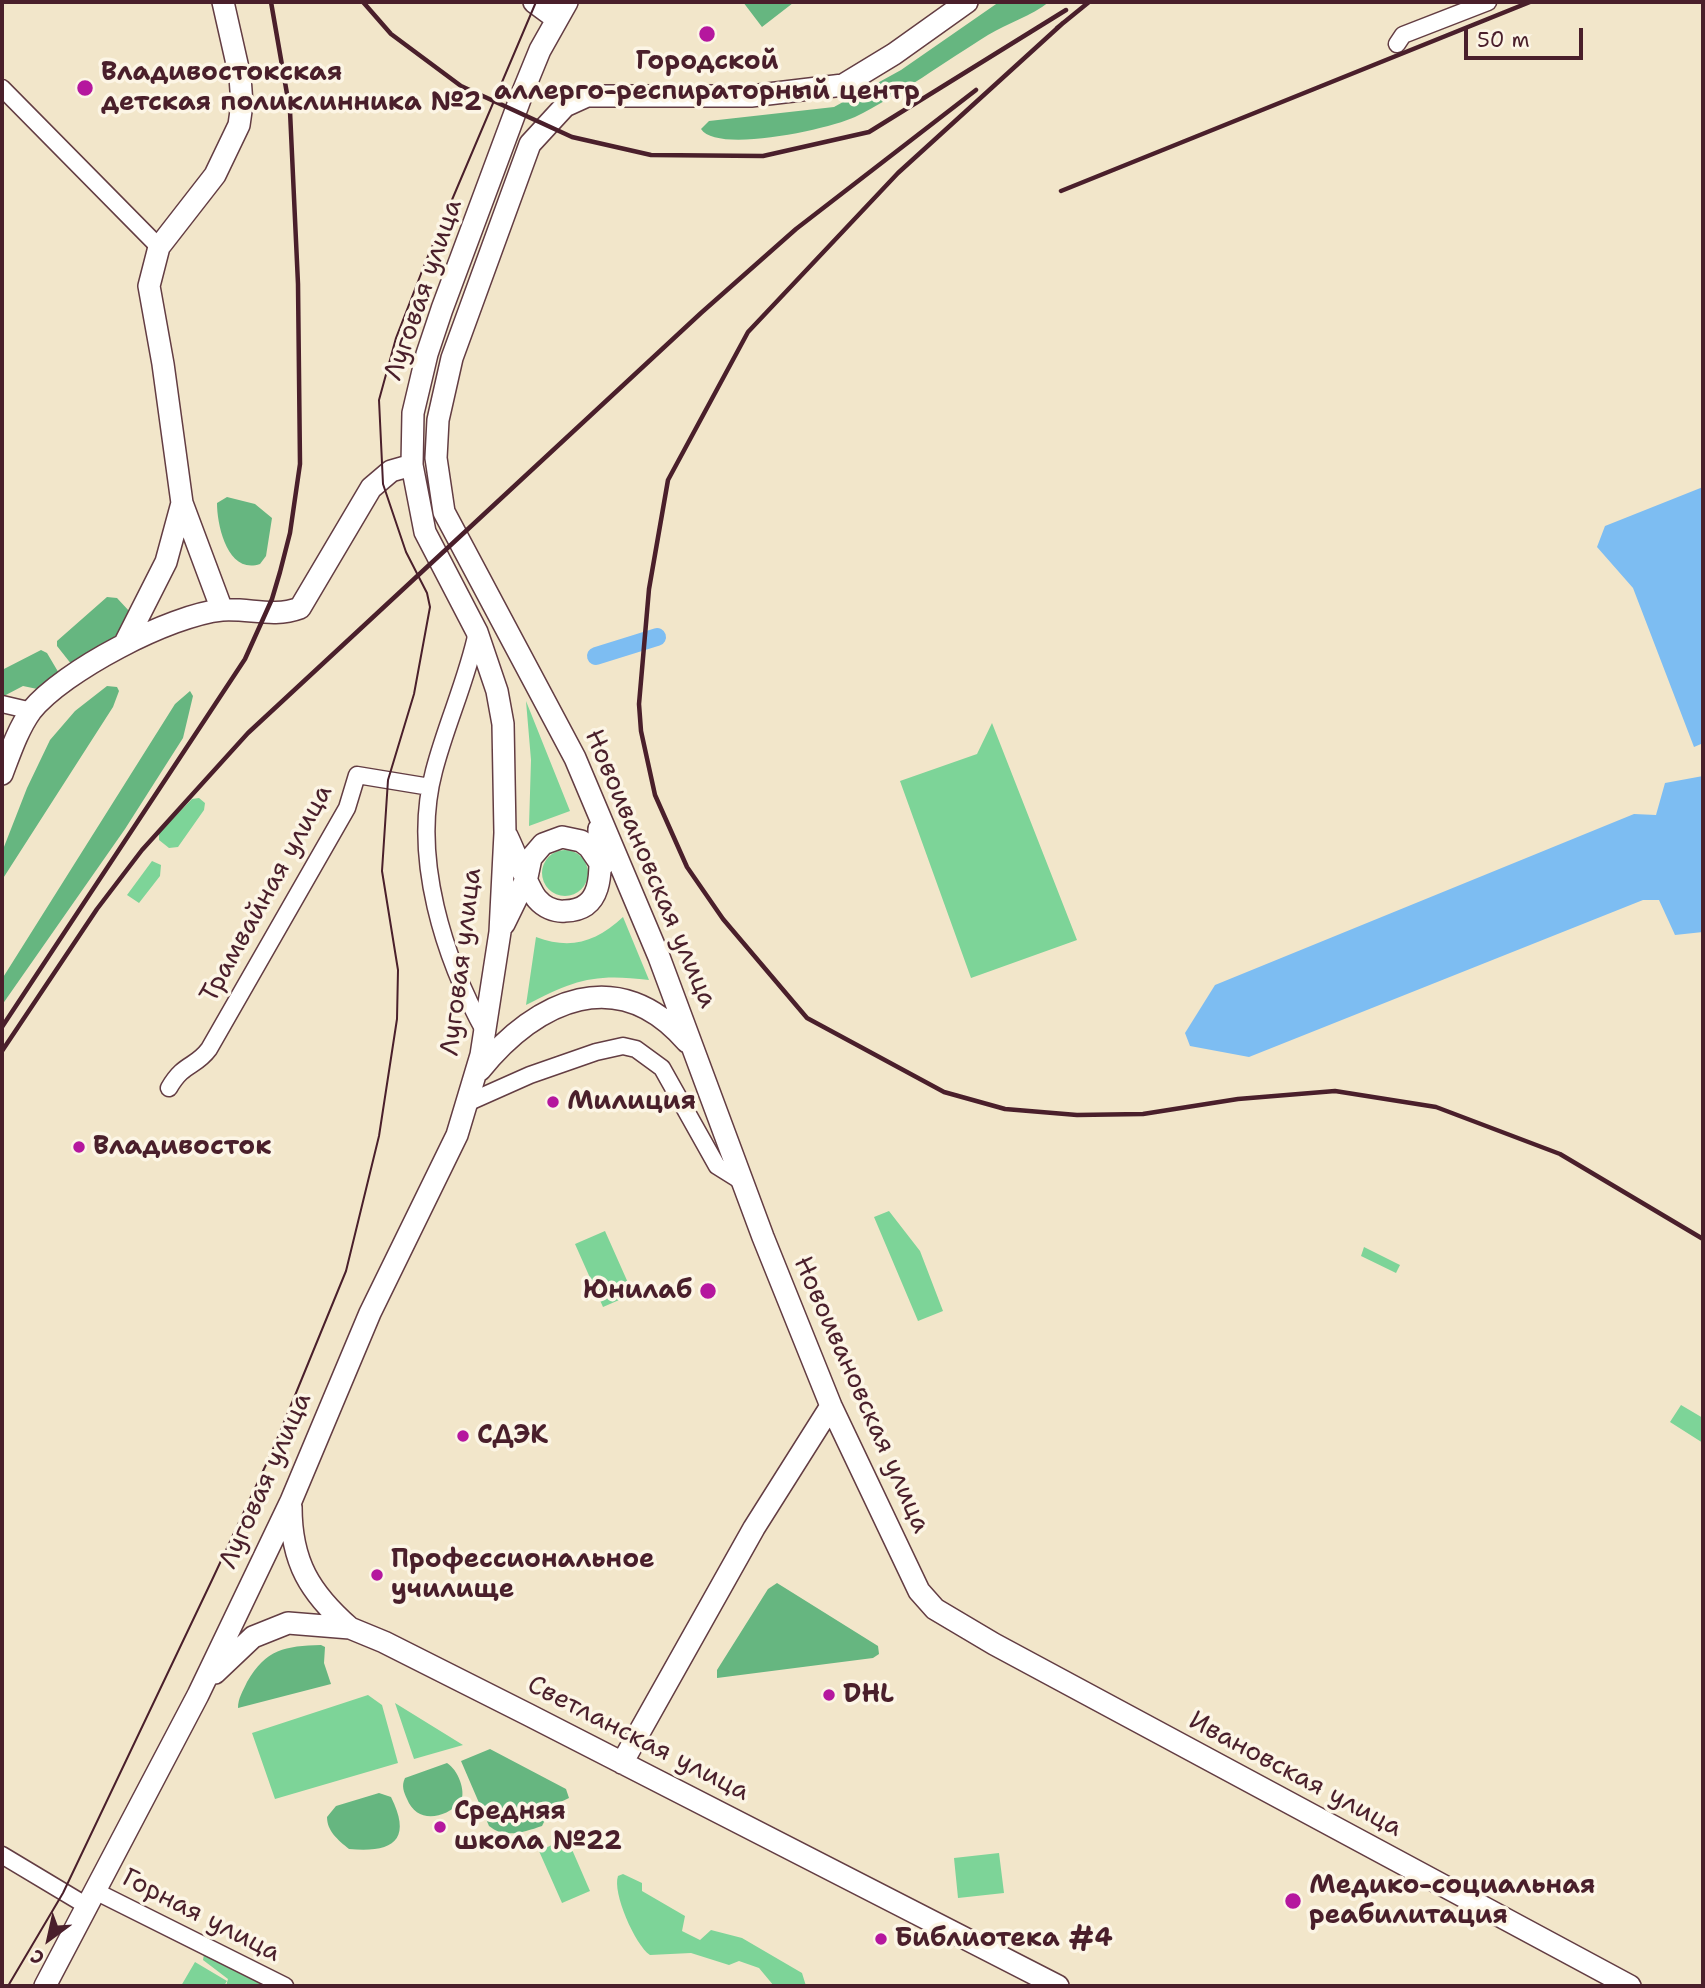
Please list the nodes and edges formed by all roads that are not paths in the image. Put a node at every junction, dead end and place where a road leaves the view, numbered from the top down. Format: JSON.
{"nodes":[{"id":1,"x":223,"y":2,"type":"edge"},
{"id":2,"x":534,"y":2,"type":"edge"},
{"id":3,"x":967,"y":2,"type":"edge"},
{"id":4,"x":1488,"y":2,"type":"edge"},
{"id":5,"x":562,"y":10,"type":"edge"},
{"id":6,"x":1397,"y":44,"type":"dead end"},
{"id":7,"x":2,"y":88,"type":"edge"},
{"id":8,"x":159,"y":247,"type":"junction"},
{"id":9,"x":411,"y":465,"type":"junction"},
{"id":10,"x":182,"y":503,"type":"junction"},
{"id":11,"x":222,"y":610,"type":"junction"},
{"id":12,"x":477,"y":632,"type":"junction"},
{"id":13,"x":125,"y":643,"type":"junction"},
{"id":14,"x":2,"y":704,"type":"edge"},
{"id":15,"x":32,"y":711,"type":"junction"},
{"id":16,"x":2,"y":774,"type":"edge"},
{"id":17,"x":430,"y":787,"type":"junction"},
{"id":18,"x":599,"y":816,"type":"junction"},
{"id":19,"x":505,"y":833,"type":"junction"},
{"id":20,"x":599,"y":863,"type":"junction"},
{"id":21,"x":527,"y":877,"type":"junction"},
{"id":22,"x":632,"y":896,"type":"junction"},
{"id":23,"x":500,"y":932,"type":"junction"},
{"id":24,"x":486,"y":1034,"type":"junction"},
{"id":25,"x":695,"y":1052,"type":"junction"},
{"id":26,"x":474,"y":1078,"type":"junction"},
{"id":27,"x":169,"y":1088,"type":"dead end"},
{"id":28,"x":467,"y":1103,"type":"junction"},
{"id":29,"x":741,"y":1181,"type":"junction"},
{"id":30,"x":831,"y":1406,"type":"junction"},
{"id":31,"x":291,"y":1501,"type":"junction"},
{"id":32,"x":935,"y":1609,"type":"joint"},
{"id":33,"x":350,"y":1628,"type":"junction"},
{"id":34,"x":198,"y":1695,"type":"junction"},
{"id":35,"x":622,"y":1763,"type":"junction"},
{"id":36,"x":2,"y":1855,"type":"edge"},
{"id":37,"x":91,"y":1898,"type":"junction"},
{"id":38,"x":45,"y":1986,"type":"edge"},
{"id":39,"x":285,"y":1986,"type":"edge"},
{"id":40,"x":1058,"y":1986,"type":"edge"},
{"id":41,"x":1630,"y":1986,"type":"edge"}],
"edges":[{"from":1,"to":8,"type":"main road"},
{"from":2,"to":5,"type":"main road"},
{"from":3,"to":18,"type":"main road","name":"Новоивановская улица"},
{"from":4,"to":6,"type":"street"},
{"from":5,"to":9,"type":"main road","name":"Луговая улица"},
{"from":7,"to":8,"type":"street"},
{"from":8,"to":10,"type":"main road"},
{"from":9,"to":11,"type":"main road"},
{"from":9,"to":12,"type":"main road","name":"Луговая улица"},
{"from":10,"to":11,"type":"main road"},
{"from":10,"to":13,"type":"main road"},
{"from":11,"to":13,"type":"main road"},
{"from":12,"to":17,"type":"street"},
{"from":12,"to":19,"type":"main road","name":"Луговая улица"},
{"from":13,"to":15,"type":"main road"},
{"from":14,"to":15,"type":"street"},
{"from":15,"to":16,"type":"main road"},
{"from":17,"to":24,"type":"street"},
{"from":17,"to":27,"type":"street","name":"Трамвайная улица"},
{"from":18,"to":20,"type":"main road"},
{"from":18,"to":22,"type":"main road","name":"Новоивановская улица"},
{"from":19,"to":21,"type":"main road"},
{"from":19,"to":23,"type":"main road","name":"Луговая улица"},
{"from":20,"to":21,"type":"main road"},
{"from":20,"to":21,"type":"main road"},
{"from":20,"to":22,"type":"main road"},
{"from":21,"to":23,"type":"main road"},
{"from":22,"to":25,"type":"main road","name":"Новоивановская улица"},
{"from":23,"to":24,"type":"main road","name":"Луговая улица"},
{"from":24,"to":26,"type":"main road","name":"Луговая улица"},
{"from":25,"to":26,"type":"main road"},
{"from":25,"to":29,"type":"main road","name":"Новоивановская улица"},
{"from":26,"to":28,"type":"main road","name":"Луговая улица"},
{"from":28,"to":29,"type":"street"},
{"from":28,"to":31,"type":"main road","name":"Луговая улица"},
{"from":29,"to":30,"type":"main road","name":"Новоивановская улица"},
{"from":30,"to":32,"type":"main road","name":"Новоивановская улица"},
{"from":30,"to":35,"type":"main road"},
{"from":31,"to":33,"type":"main road"},
{"from":31,"to":34,"type":"main road","name":"Луговая улица"},
{"from":32,"to":41,"type":"main road","name":"Ивановская улица"},
{"from":33,"to":34,"type":"main road","name":"Светланская улица"},
{"from":33,"to":35,"type":"main road","name":"Светланская улица"},
{"from":34,"to":37,"type":"main road","name":"Луговая улица"},
{"from":35,"to":40,"type":"main road","name":"Светланская улица"},
{"from":36,"to":37,"type":"street","name":"Горная улица"},
{"from":37,"to":38,"type":"main road","name":"Луговая улица"},
{"from":37,"to":39,"type":"street","name":"Горная улица"}]}
